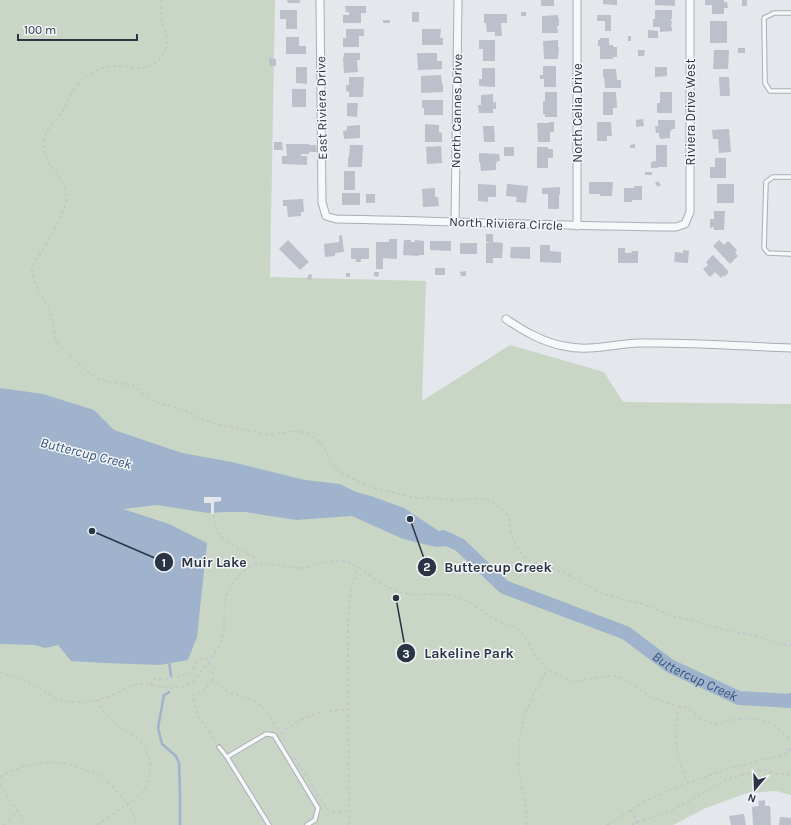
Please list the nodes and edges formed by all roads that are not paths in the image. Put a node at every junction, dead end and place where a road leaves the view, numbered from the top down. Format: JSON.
{"nodes":[{"id":1,"x":320,"y":0,"type":"edge"},
{"id":2,"x":458,"y":0,"type":"edge"},
{"id":3,"x":577,"y":0,"type":"edge"},
{"id":4,"x":690,"y":0,"type":"edge"},
{"id":5,"x":791,"y":13,"type":"edge"},
{"id":6,"x":791,"y":91,"type":"edge"},
{"id":7,"x":791,"y":177,"type":"edge"},
{"id":8,"x":326,"y":216,"type":"joint"},
{"id":9,"x":455,"y":222,"type":"junction"},
{"id":10,"x":685,"y":224,"type":"joint"},
{"id":11,"x":577,"y":226,"type":"junction"},
{"id":12,"x":791,"y":254,"type":"edge"},
{"id":13,"x":506,"y":319,"type":"dead end"},
{"id":14,"x":791,"y":348,"type":"edge"},
{"id":15,"x":219,"y":747,"type":"road end"},
{"id":16,"x":227,"y":757,"type":"junction"},
{"id":17,"x":269,"y":825,"type":"edge"},
{"id":18,"x":307,"y":825,"type":"edge"}],
"edges":[{"from":1,"to":8,"type":"street","name":"East Riviera Drive"},
{"from":2,"to":9,"type":"street","name":"North Cannes Drive"},
{"from":3,"to":11,"type":"street","name":"North Celia Drive"},
{"from":4,"to":10,"type":"street","name":"Riviera Drive West"},
{"from":5,"to":6,"type":"lane"},
{"from":7,"to":12,"type":"lane"},
{"from":8,"to":9,"type":"street","name":"North Riviera Circle"},
{"from":9,"to":11,"type":"street","name":"North Riviera Circle"},
{"from":10,"to":11,"type":"street","name":"North Riviera Circle"},
{"from":13,"to":14,"type":"street"},
{"from":15,"to":16,"type":"lane"},
{"from":16,"to":17,"type":"lane"},
{"from":16,"to":18,"type":"lane"}]}
